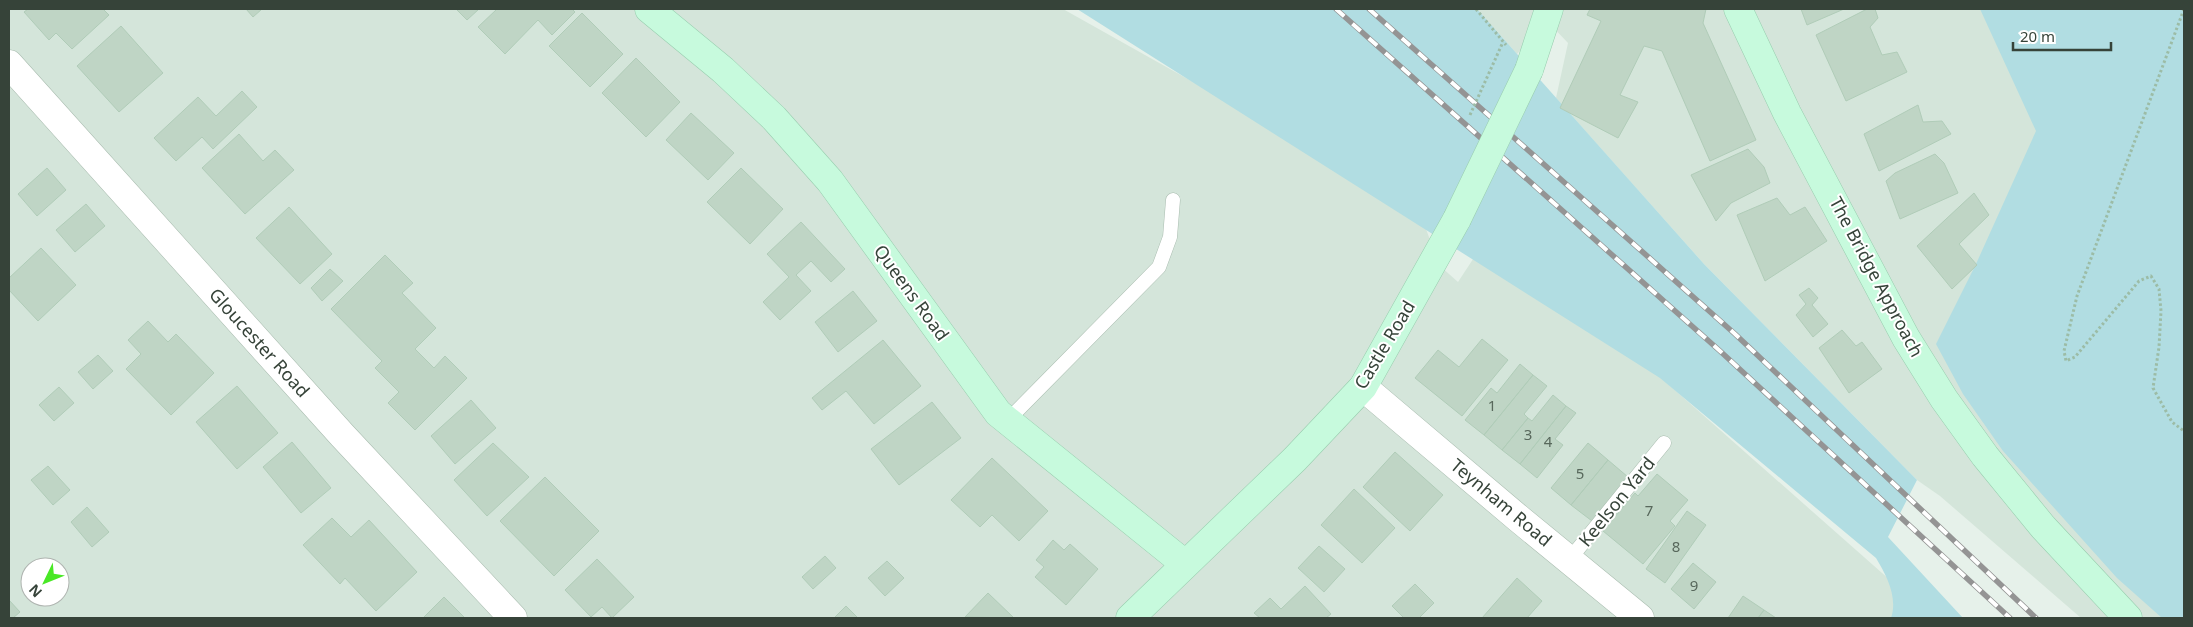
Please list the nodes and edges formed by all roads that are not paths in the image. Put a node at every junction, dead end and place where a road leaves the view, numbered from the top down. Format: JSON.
{"nodes":[{"id":1,"x":648,"y":9,"type":"edge"},
{"id":2,"x":1549,"y":9,"type":"edge"},
{"id":3,"x":1738,"y":9,"type":"edge"},
{"id":4,"x":9,"y":64,"type":"edge"},
{"id":5,"x":1173,"y":200,"type":"dead end"},
{"id":6,"x":1363,"y":387,"type":"junction"},
{"id":7,"x":1007,"y":421,"type":"junction"},
{"id":8,"x":1664,"y":444,"type":"dead end"},
{"id":9,"x":1569,"y":560,"type":"junction"},
{"id":10,"x":1185,"y":564,"type":"junction"},
{"id":11,"x":513,"y":618,"type":"edge"},
{"id":12,"x":1130,"y":618,"type":"edge"},
{"id":13,"x":1640,"y":618,"type":"edge"},
{"id":14,"x":2128,"y":618,"type":"edge"}],
"edges":[{"from":1,"to":7,"type":"street","name":"Queens Road"},
{"from":2,"to":6,"type":"street","name":"Castle Road","bridge":true},
{"from":3,"to":14,"type":"street","name":"The Bridge Approach"},
{"from":4,"to":11,"type":"street","name":"Gloucester Road"},
{"from":5,"to":7,"type":"lane"},
{"from":6,"to":9,"type":"street","name":"Teynham Road"},
{"from":6,"to":10,"type":"street","name":"Castle Road"},
{"from":7,"to":10,"type":"street","name":"Queens Road"},
{"from":8,"to":9,"type":"lane","name":"Keelson Yard"},
{"from":9,"to":13,"type":"street","name":"Teynham Road"},
{"from":10,"to":12,"type":"street","name":"Castle Road"}]}
